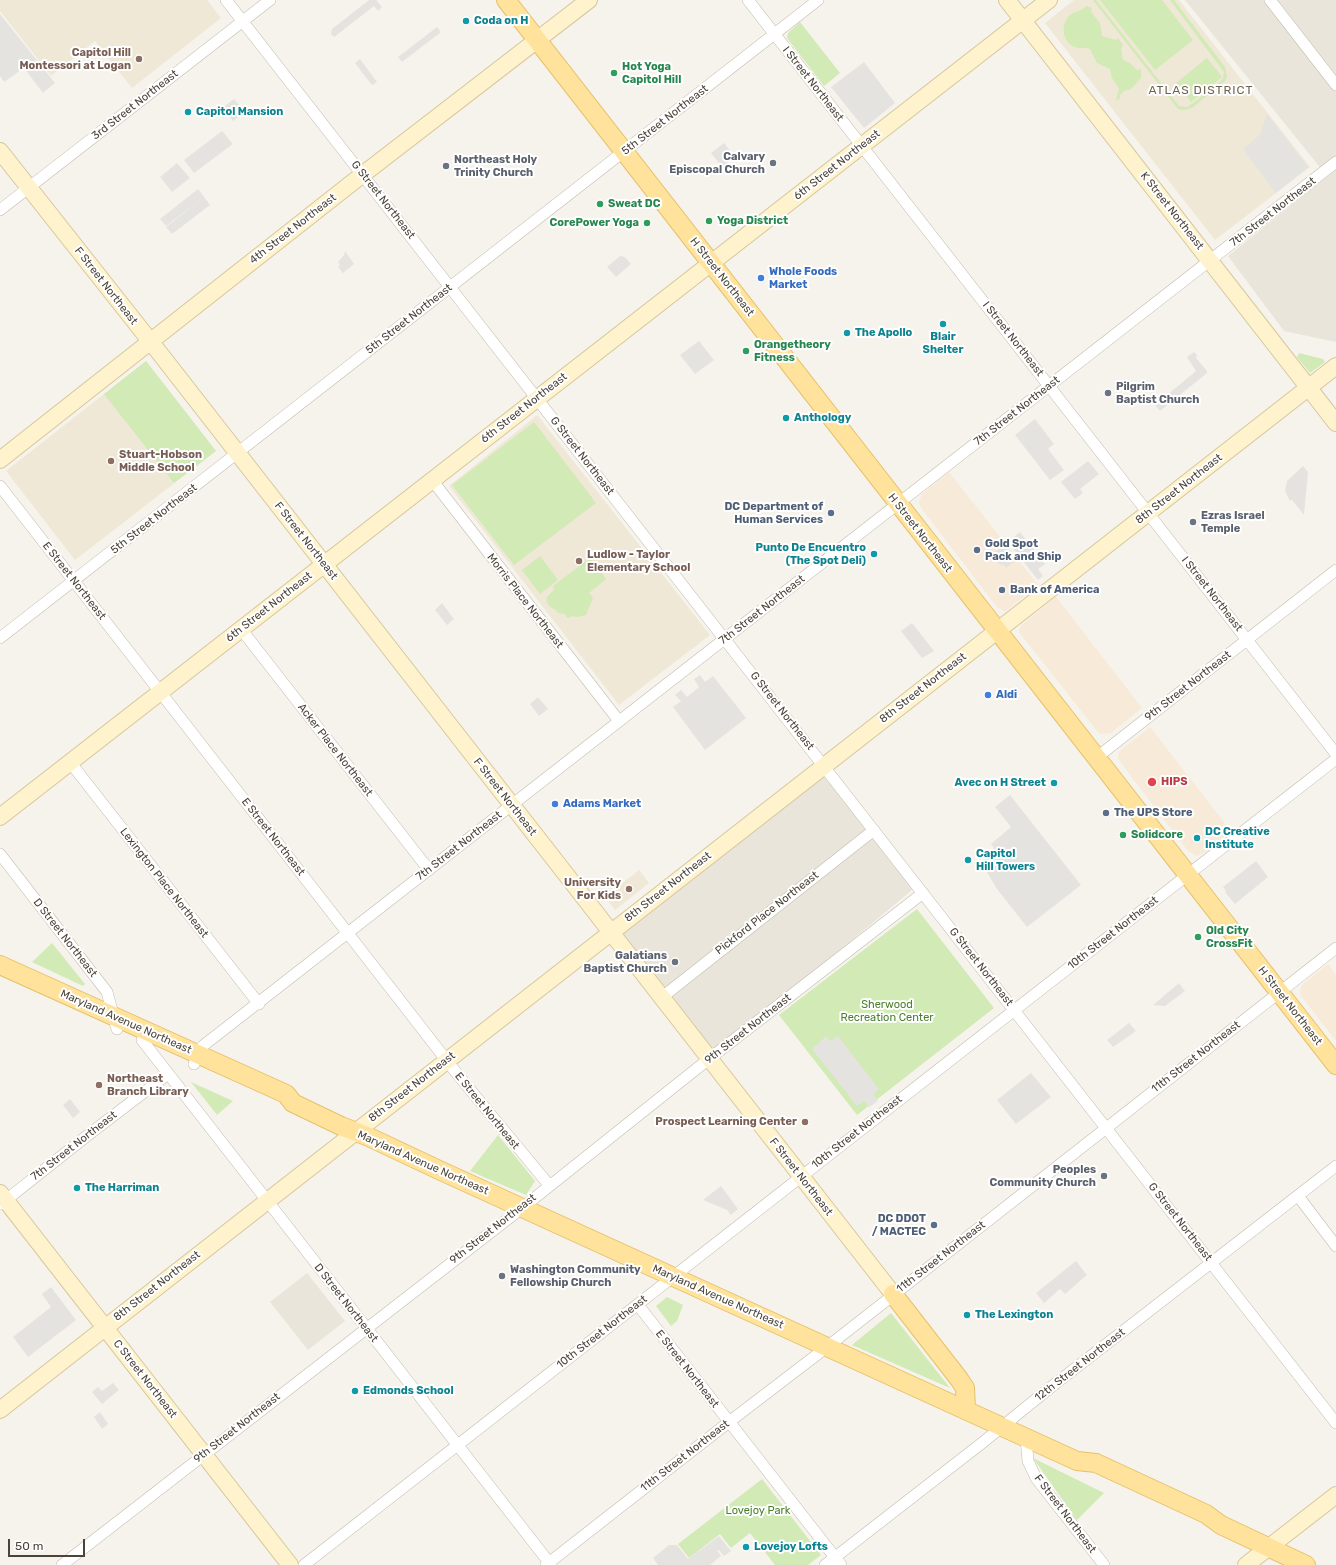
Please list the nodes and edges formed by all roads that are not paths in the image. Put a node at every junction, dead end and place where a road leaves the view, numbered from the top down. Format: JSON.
{"nodes":[{"id":1,"x":226,"y":0,"type":"edge"},
{"id":2,"x":270,"y":0,"type":"edge"},
{"id":3,"x":506,"y":0,"type":"edge"},
{"id":4,"x":589,"y":0,"type":"edge"},
{"id":5,"x":748,"y":0,"type":"edge"},
{"id":6,"x":818,"y":0,"type":"edge"},
{"id":7,"x":1007,"y":0,"type":"edge"},
{"id":8,"x":1048,"y":0,"type":"edge"},
{"id":9,"x":1270,"y":0,"type":"edge"},
{"id":10,"x":1022,"y":20,"type":"junction"},
{"id":11,"x":243,"y":21,"type":"junction"},
{"id":12,"x":774,"y":34,"type":"junction"},
{"id":13,"x":537,"y":40,"type":"junction"},
{"id":14,"x":1336,"y":85,"type":"edge"},
{"id":15,"x":861,"y":146,"type":"junction"},
{"id":16,"x":0,"y":151,"type":"edge"},
{"id":17,"x":624,"y":152,"type":"junction"},
{"id":18,"x":1336,"y":162,"type":"edge"},
{"id":19,"x":363,"y":175,"type":"junction"},
{"id":20,"x":29,"y":188,"type":"junction"},
{"id":21,"x":0,"y":210,"type":"edge"},
{"id":22,"x":1210,"y":260,"type":"junction"},
{"id":23,"x":711,"y":263,"type":"junction"},
{"id":24,"x":451,"y":287,"type":"junction"},
{"id":25,"x":150,"y":341,"type":"junction"},
{"id":26,"x":1336,"y":366,"type":"edge"},
{"id":27,"x":1049,"y":386,"type":"junction"},
{"id":28,"x":1308,"y":388,"type":"junction"},
{"id":29,"x":537,"y":398,"type":"junction"},
{"id":30,"x":1336,"y":423,"type":"edge"},
{"id":31,"x":237,"y":453,"type":"junction"},
{"id":32,"x":0,"y":460,"type":"edge"},
{"id":33,"x":432,"y":480,"type":"junction"},
{"id":34,"x":0,"y":486,"type":"edge"},
{"id":35,"x":898,"y":504,"type":"junction"},
{"id":36,"x":1148,"y":513,"type":"junction"},
{"id":37,"x":324,"y":564,"type":"junction"},
{"id":38,"x":1336,"y":570,"type":"edge"},
{"id":39,"x":73,"y":582,"type":"junction"},
{"id":40,"x":241,"y":629,"type":"junction"},
{"id":41,"x":997,"y":631,"type":"junction"},
{"id":42,"x":0,"y":638,"type":"edge"},
{"id":43,"x":725,"y":638,"type":"junction"},
{"id":44,"x":1247,"y":640,"type":"junction"},
{"id":45,"x":160,"y":692,"type":"junction"},
{"id":46,"x":619,"y":721,"type":"junction"},
{"id":47,"x":1336,"y":754,"type":"edge"},
{"id":48,"x":1096,"y":758,"type":"junction"},
{"id":49,"x":1336,"y":759,"type":"edge"},
{"id":50,"x":70,"y":762,"type":"junction"},
{"id":51,"x":824,"y":766,"type":"junction"},
{"id":52,"x":511,"y":806,"type":"junction"},
{"id":53,"x":0,"y":817,"type":"edge"},
{"id":54,"x":874,"y":830,"type":"junction"},
{"id":55,"x":0,"y":854,"type":"edge"},
{"id":56,"x":429,"y":870,"type":"junction"},
{"id":57,"x":1187,"y":875,"type":"junction"},
{"id":58,"x":923,"y":893,"type":"junction"},
{"id":59,"x":610,"y":932,"type":"junction"},
{"id":60,"x":347,"y":934,"type":"junction"},
{"id":61,"x":1336,"y":948,"type":"edge"},
{"id":62,"x":0,"y":965,"type":"edge"},
{"id":63,"x":0,"y":975,"type":"edge"},
{"id":64,"x":1279,"y":993,"type":"junction"},
{"id":65,"x":661,"y":998,"type":"junction"},
{"id":66,"x":259,"y":1004,"type":"junction"},
{"id":67,"x":1014,"y":1010,"type":"junction"},
{"id":68,"x":115,"y":1022,"type":"junction"},
{"id":69,"x":142,"y":1040,"type":"junction"},
{"id":70,"x":196,"y":1059,"type":"junction"},
{"id":71,"x":709,"y":1059,"type":"junction"},
{"id":72,"x":447,"y":1061,"type":"junction"},
{"id":73,"x":1336,"y":1065,"type":"edge"},
{"id":74,"x":168,"y":1074,"type":"junction"},
{"id":75,"x":1106,"y":1127,"type":"junction"},
{"id":76,"x":355,"y":1132,"type":"junction"},
{"id":77,"x":1336,"y":1166,"type":"edge"},
{"id":78,"x":801,"y":1177,"type":"junction"},
{"id":79,"x":549,"y":1185,"type":"junction"},
{"id":80,"x":1298,"y":1196,"type":"junction"},
{"id":81,"x":2,"y":1200,"type":"edge"},
{"id":82,"x":267,"y":1201,"type":"junction"},
{"id":83,"x":522,"y":1208,"type":"junction"},
{"id":84,"x":1336,"y":1246,"type":"edge"},
{"id":85,"x":1212,"y":1262,"type":"junction"},
{"id":86,"x":673,"y":1277,"type":"junction"},
{"id":87,"x":892,"y":1294,"type":"junction"},
{"id":88,"x":638,"y":1304,"type":"junction"},
{"id":89,"x":105,"y":1327,"type":"junction"},
{"id":90,"x":366,"y":1328,"type":"junction"},
{"id":91,"x":827,"y":1347,"type":"junction"},
{"id":92,"x":0,"y":1410,"type":"edge"},
{"id":93,"x":966,"y":1410,"type":"junction"},
{"id":94,"x":729,"y":1422,"type":"junction"},
{"id":95,"x":1336,"y":1423,"type":"edge"},
{"id":96,"x":1002,"y":1426,"type":"junction"},
{"id":97,"x":1026,"y":1438,"type":"junction"},
{"id":98,"x":458,"y":1445,"type":"junction"},
{"id":99,"x":204,"y":1454,"type":"junction"},
{"id":100,"x":1336,"y":1495,"type":"edge"},
{"id":101,"x":1268,"y":1548,"type":"junction"},
{"id":102,"x":838,"y":1561,"type":"edge"},
{"id":103,"x":549,"y":1564,"type":"edge"},
{"id":104,"x":62,"y":1565,"type":"edge"},
{"id":105,"x":290,"y":1565,"type":"edge"},
{"id":106,"x":304,"y":1565,"type":"edge"},
{"id":107,"x":825,"y":1565,"type":"edge"},
{"id":108,"x":1104,"y":1565,"type":"edge"},
{"id":109,"x":1246,"y":1565,"type":"edge"},
{"id":110,"x":1306,"y":1565,"type":"edge"}],
"edges":[{"from":1,"to":11,"type":"street","name":"G Street Northeast"},
{"from":2,"to":11,"type":"street","name":"3rd Street Northeast"},
{"from":3,"to":13,"type":"main road","name":"H Street Northeast"},
{"from":4,"to":13,"type":"street","name":"4th Street Northeast"},
{"from":5,"to":12,"type":"street","name":"I Street Northeast"},
{"from":6,"to":12,"type":"street","name":"5th Street Northeast"},
{"from":7,"to":10,"type":"street","name":"K Street Northeast"},
{"from":8,"to":10,"type":"street","name":"6th Street Northeast"},
{"from":9,"to":14,"type":"street"},
{"from":10,"to":15,"type":"street","name":"6th Street Northeast"},
{"from":10,"to":22,"type":"street","name":"K Street Northeast"},
{"from":11,"to":19,"type":"street","name":"G Street Northeast"},
{"from":11,"to":20,"type":"street","name":"3rd Street Northeast"},
{"from":12,"to":15,"type":"street","name":"I Street Northeast"},
{"from":12,"to":17,"type":"street","name":"5th Street Northeast"},
{"from":13,"to":17,"type":"main road","name":"H Street Northeast"},
{"from":13,"to":19,"type":"street","name":"4th Street Northeast"},
{"from":15,"to":23,"type":"street","name":"6th Street Northeast"},
{"from":15,"to":27,"type":"street","name":"I Street Northeast"},
{"from":16,"to":20,"type":"street","name":"F Street Northeast"},
{"from":17,"to":23,"type":"main road","name":"H Street Northeast"},
{"from":17,"to":24,"type":"street","name":"5th Street Northeast"},
{"from":18,"to":22,"type":"street","name":"7th Street Northeast"},
{"from":19,"to":24,"type":"street","name":"G Street Northeast"},
{"from":19,"to":25,"type":"street","name":"4th Street Northeast"},
{"from":20,"to":21,"type":"street","name":"3rd Street Northeast"},
{"from":20,"to":25,"type":"street","name":"F Street Northeast"},
{"from":22,"to":27,"type":"street","name":"7th Street Northeast"},
{"from":22,"to":28,"type":"street","name":"K Street Northeast"},
{"from":23,"to":29,"type":"street","name":"6th Street Northeast"},
{"from":23,"to":35,"type":"main road","name":"H Street Northeast"},
{"from":24,"to":29,"type":"street","name":"G Street Northeast"},
{"from":24,"to":31,"type":"street","name":"5th Street Northeast"},
{"from":25,"to":31,"type":"street","name":"F Street Northeast"},
{"from":25,"to":32,"type":"street","name":"4th Street Northeast"},
{"from":26,"to":28,"type":"street","name":"8th Street Northeast"},
{"from":27,"to":35,"type":"street","name":"7th Street Northeast"},
{"from":27,"to":36,"type":"street","name":"I Street Northeast"},
{"from":28,"to":30,"type":"street","name":"K Street Northeast"},
{"from":28,"to":36,"type":"street","name":"8th Street Northeast"},
{"from":29,"to":33,"type":"street","name":"6th Street Northeast"},
{"from":29,"to":43,"type":"street","name":"G Street Northeast"},
{"from":31,"to":37,"type":"street","name":"F Street Northeast"},
{"from":31,"to":39,"type":"street","name":"5th Street Northeast"},
{"from":33,"to":37,"type":"street","name":"6th Street Northeast"},
{"from":33,"to":46,"type":"street","name":"Morris Place Northeast"},
{"from":34,"to":39,"type":"street","name":"E Street Northeast"},
{"from":35,"to":41,"type":"main road","name":"H Street Northeast"},
{"from":35,"to":43,"type":"street","name":"7th Street Northeast"},
{"from":36,"to":41,"type":"street","name":"8th Street Northeast"},
{"from":36,"to":44,"type":"street","name":"I Street Northeast"},
{"from":37,"to":40,"type":"street","name":"6th Street Northeast"},
{"from":37,"to":52,"type":"street","name":"F Street Northeast"},
{"from":38,"to":44,"type":"street","name":"9th Street Northeast"},
{"from":39,"to":42,"type":"street","name":"5th Street Northeast"},
{"from":39,"to":45,"type":"street","name":"E Street Northeast"},
{"from":40,"to":45,"type":"street","name":"6th Street Northeast"},
{"from":40,"to":56,"type":"street","name":"Acker Place Northeast"},
{"from":41,"to":48,"type":"main road","name":"H Street Northeast"},
{"from":41,"to":51,"type":"street","name":"8th Street Northeast"},
{"from":43,"to":46,"type":"street","name":"7th Street Northeast"},
{"from":43,"to":51,"type":"street","name":"G Street Northeast"},
{"from":44,"to":47,"type":"street","name":"I Street Northeast"},
{"from":44,"to":48,"type":"street","name":"9th Street Northeast"},
{"from":45,"to":50,"type":"street","name":"6th Street Northeast"},
{"from":45,"to":60,"type":"street","name":"E Street Northeast"},
{"from":46,"to":52,"type":"street","name":"7th Street Northeast"},
{"from":48,"to":57,"type":"main road","name":"H Street Northeast"},
{"from":49,"to":57,"type":"street","name":"10th Street Northeast"},
{"from":50,"to":53,"type":"street","name":"6th Street Northeast"},
{"from":50,"to":66,"type":"street","name":"Lexington Place Northeast"},
{"from":51,"to":54,"type":"street","name":"G Street Northeast"},
{"from":51,"to":59,"type":"street","name":"8th Street Northeast"},
{"from":52,"to":56,"type":"street","name":"7th Street Northeast"},
{"from":52,"to":59,"type":"street","name":"F Street Northeast"},
{"from":54,"to":58,"type":"street","name":"G Street Northeast"},
{"from":54,"to":65,"type":"street","name":"Pickford Place Northeast"},
{"from":55,"to":68,"type":"street","name":"D Street Northeast"},
{"from":56,"to":60,"type":"street","name":"7th Street Northeast"},
{"from":57,"to":64,"type":"main road","name":"H Street Northeast"},
{"from":57,"to":67,"type":"street","name":"10th Street Northeast"},
{"from":58,"to":67,"type":"street","name":"G Street Northeast"},
{"from":58,"to":71,"type":"street","name":"9th Street Northeast"},
{"from":59,"to":65,"type":"street","name":"F Street Northeast"},
{"from":59,"to":72,"type":"street","name":"8th Street Northeast"},
{"from":60,"to":66,"type":"street","name":"7th Street Northeast"},
{"from":60,"to":72,"type":"street","name":"E Street Northeast"},
{"from":61,"to":64,"type":"street","name":"11th Street Northeast"},
{"from":62,"to":68,"type":"main road","name":"Maryland Avenue Northeast"},
{"from":63,"to":68,"type":"main road","name":"Maryland Avenue Northeast"},
{"from":64,"to":73,"type":"main road","name":"H Street Northeast"},
{"from":64,"to":75,"type":"street","name":"11th Street Northeast"},
{"from":65,"to":71,"type":"street","name":"F Street Northeast"},
{"from":66,"to":70,"type":"street","name":"7th Street Northeast"},
{"from":67,"to":75,"type":"street","name":"G Street Northeast"},
{"from":67,"to":78,"type":"street","name":"10th Street Northeast"},
{"from":68,"to":69,"type":"main road","name":"Maryland Avenue Northeast"},
{"from":68,"to":70,"type":"main road","name":"Maryland Avenue Northeast"},
{"from":69,"to":70,"type":"main road","name":"Maryland Avenue Northeast"},
{"from":69,"to":74,"type":"street","name":"D Street Northeast"},
{"from":70,"to":76,"type":"main road","name":"Maryland Avenue Northeast"},
{"from":71,"to":78,"type":"street","name":"F Street Northeast"},
{"from":71,"to":79,"type":"street","name":"9th Street Northeast"},
{"from":72,"to":76,"type":"street","name":"8th Street Northeast"},
{"from":72,"to":79,"type":"street","name":"E Street Northeast"},
{"from":74,"to":81,"type":"street","name":"7th Street Northeast"},
{"from":74,"to":82,"type":"street","name":"D Street Northeast"},
{"from":75,"to":85,"type":"street","name":"G Street Northeast"},
{"from":75,"to":87,"type":"street","name":"11th Street Northeast"},
{"from":76,"to":82,"type":"street","name":"8th Street Northeast"},
{"from":76,"to":83,"type":"main road","name":"Maryland Avenue Northeast"},
{"from":77,"to":80,"type":"street","name":"12th Street Northeast"},
{"from":78,"to":86,"type":"street","name":"10th Street Northeast"},
{"from":78,"to":87,"type":"street","name":"F Street Northeast"},
{"from":79,"to":83,"type":"street","name":"9th Street Northeast"},
{"from":80,"to":84,"type":"street"},
{"from":80,"to":85,"type":"street","name":"12th Street Northeast"},
{"from":81,"to":89,"type":"street","name":"C Street Northeast"},
{"from":82,"to":89,"type":"street","name":"8th Street Northeast"},
{"from":82,"to":90,"type":"street","name":"D Street Northeast"},
{"from":83,"to":86,"type":"main road","name":"Maryland Avenue Northeast"},
{"from":83,"to":90,"type":"street","name":"9th Street Northeast"},
{"from":85,"to":95,"type":"street","name":"G Street Northeast"},
{"from":85,"to":96,"type":"street","name":"12th Street Northeast"},
{"from":86,"to":88,"type":"street","name":"10th Street Northeast"},
{"from":86,"to":91,"type":"main road","name":"Maryland Avenue Northeast"},
{"from":87,"to":91,"type":"street","name":"11th Street Northeast"},
{"from":87,"to":93,"type":"main road"},
{"from":88,"to":94,"type":"street","name":"E Street Northeast"},
{"from":88,"to":98,"type":"street","name":"10th Street Northeast"},
{"from":89,"to":92,"type":"street","name":"8th Street Northeast"},
{"from":89,"to":99,"type":"street","name":"C Street Northeast"},
{"from":90,"to":98,"type":"street","name":"D Street Northeast"},
{"from":90,"to":99,"type":"street","name":"9th Street Northeast"},
{"from":91,"to":93,"type":"main road","name":"Maryland Avenue Northeast"},
{"from":91,"to":94,"type":"street","name":"11th Street Northeast"},
{"from":93,"to":96,"type":"main road","name":"Maryland Avenue Northeast"},
{"from":94,"to":102,"type":"street","name":"E Street Northeast"},
{"from":94,"to":103,"type":"street","name":"11th Street Northeast"},
{"from":96,"to":97,"type":"main road","name":"Maryland Avenue Northeast"},
{"from":96,"to":102,"type":"street","name":"12th Street Northeast"},
{"from":97,"to":101,"type":"main road","name":"Maryland Avenue Northeast"},
{"from":97,"to":108,"type":"street","name":"F Street Northeast"},
{"from":98,"to":103,"type":"street","name":"D Street Northeast"},
{"from":98,"to":106,"type":"street","name":"10th Street Northeast"},
{"from":99,"to":104,"type":"street","name":"9th Street Northeast"},
{"from":99,"to":105,"type":"street","name":"C Street Northeast"},
{"from":100,"to":101,"type":"street"},
{"from":101,"to":109,"type":"street"},
{"from":101,"to":110,"type":"main road","name":"Maryland Avenue Northeast"},
{"from":102,"to":107,"type":"street","name":"12th Street Northeast"}]}
